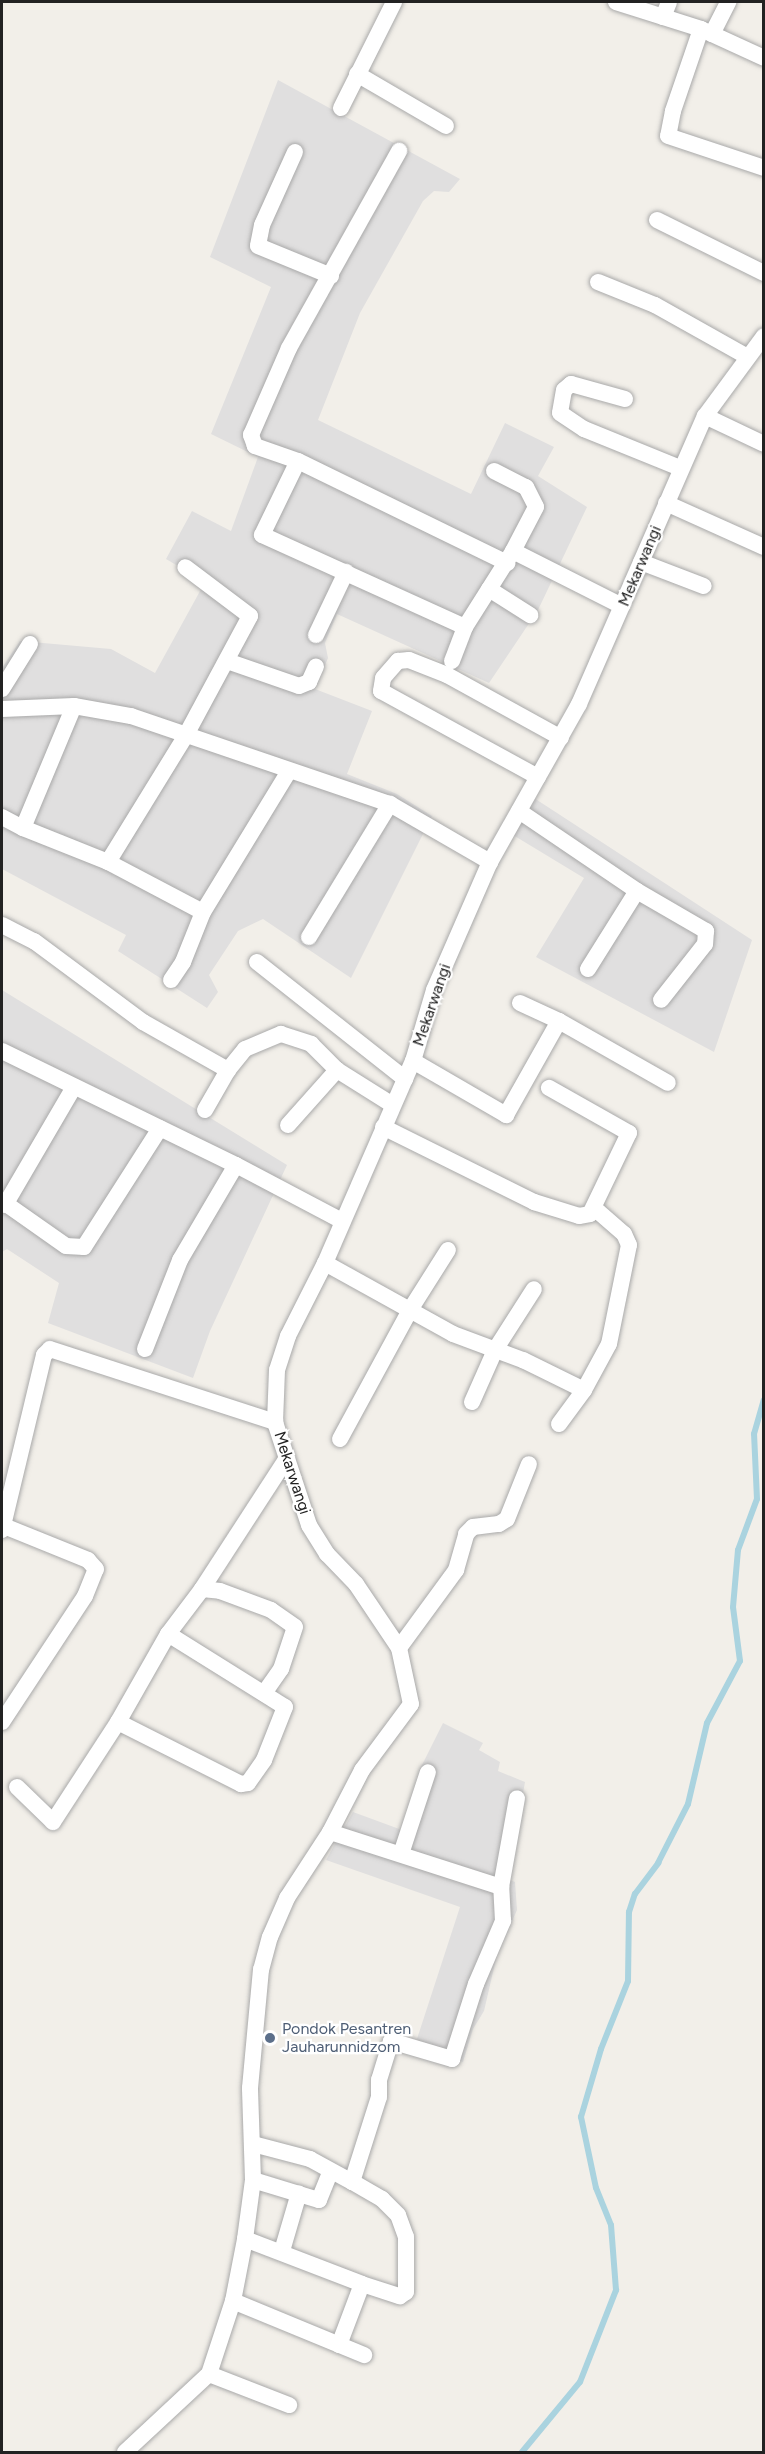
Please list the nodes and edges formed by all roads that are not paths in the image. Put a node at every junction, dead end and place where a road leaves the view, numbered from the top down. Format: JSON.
{"nodes":[{"id":1,"x":394,"y":2,"type":"edge"},
{"id":2,"x":616,"y":2,"type":"edge"},
{"id":3,"x":728,"y":2,"type":"edge"},
{"id":4,"x":666,"y":9,"type":"edge"},
{"id":5,"x":707,"y":32,"type":"junction"},
{"id":6,"x":764,"y":58,"type":"edge"},
{"id":7,"x":357,"y":74,"type":"junction"},
{"id":8,"x":341,"y":108,"type":"dead end"},
{"id":9,"x":447,"y":126,"type":"dead end"},
{"id":10,"x":399,"y":151,"type":"dead end"},
{"id":11,"x":295,"y":152,"type":"dead end"},
{"id":12,"x":764,"y":168,"type":"edge"},
{"id":13,"x":657,"y":220,"type":"dead end"},
{"id":14,"x":764,"y":273,"type":"edge"},
{"id":15,"x":331,"y":276,"type":"junction"},
{"id":16,"x":598,"y":282,"type":"dead end"},
{"id":17,"x":764,"y":336,"type":"edge"},
{"id":18,"x":746,"y":356,"type":"junction"},
{"id":19,"x":625,"y":399,"type":"dead end"},
{"id":20,"x":705,"y":416,"type":"junction"},
{"id":21,"x":764,"y":444,"type":"edge"},
{"id":22,"x":298,"y":461,"type":"junction"},
{"id":23,"x":680,"y":468,"type":"junction"},
{"id":24,"x":494,"y":471,"type":"dead end"},
{"id":25,"x":666,"y":503,"type":"junction"},
{"id":26,"x":764,"y":547,"type":"edge"},
{"id":27,"x":510,"y":557,"type":"junction"},
{"id":28,"x":641,"y":562,"type":"junction"},
{"id":29,"x":185,"y":567,"type":"dead end"},
{"id":30,"x":346,"y":572,"type":"junction"},
{"id":31,"x":704,"y":586,"type":"dead end"},
{"id":32,"x":489,"y":589,"type":"junction"},
{"id":33,"x":622,"y":606,"type":"junction"},
{"id":34,"x":530,"y":615,"type":"dead end"},
{"id":35,"x":465,"y":627,"type":"junction"},
{"id":36,"x":316,"y":635,"type":"dead end"},
{"id":37,"x":30,"y":645,"type":"dead end"},
{"id":38,"x":226,"y":661,"type":"junction"},
{"id":39,"x":452,"y":661,"type":"dead end"},
{"id":40,"x":316,"y":666,"type":"dead end"},
{"id":41,"x":2,"y":688,"type":"edge"},
{"id":42,"x":74,"y":706,"type":"junction"},
{"id":43,"x":2,"y":709,"type":"edge"},
{"id":44,"x":186,"y":735,"type":"junction"},
{"id":45,"x":561,"y":738,"type":"junction"},
{"id":46,"x":289,"y":771,"type":"junction"},
{"id":47,"x":538,"y":777,"type":"junction"},
{"id":48,"x":390,"y":804,"type":"junction"},
{"id":49,"x":519,"y":811,"type":"junction"},
{"id":50,"x":2,"y":817,"type":"edge"},
{"id":51,"x":23,"y":828,"type":"junction"},
{"id":52,"x":490,"y":861,"type":"junction"},
{"id":53,"x":108,"y":862,"type":"junction"},
{"id":54,"x":637,"y":891,"type":"junction"},
{"id":55,"x":203,"y":912,"type":"junction"},
{"id":56,"x":2,"y":925,"type":"edge"},
{"id":57,"x":309,"y":937,"type":"dead end"},
{"id":58,"x":256,"y":962,"type":"dead end"},
{"id":59,"x":588,"y":969,"type":"dead end"},
{"id":60,"x":171,"y":980,"type":"dead end"},
{"id":61,"x":661,"y":1000,"type":"dead end"},
{"id":62,"x":520,"y":1003,"type":"dead end"},
{"id":63,"x":559,"y":1021,"type":"junction"},
{"id":64,"x":2,"y":1051,"type":"edge"},
{"id":65,"x":413,"y":1061,"type":"junction"},
{"id":66,"x":228,"y":1070,"type":"junction"},
{"id":67,"x":337,"y":1070,"type":"junction"},
{"id":68,"x":405,"y":1078,"type":"junction"},
{"id":69,"x":668,"y":1083,"type":"dead end"},
{"id":70,"x":74,"y":1087,"type":"junction"},
{"id":71,"x":549,"y":1088,"type":"dead end"},
{"id":72,"x":391,"y":1104,"type":"junction"},
{"id":73,"x":205,"y":1110,"type":"dead end"},
{"id":74,"x":288,"y":1125,"type":"dead end"},
{"id":75,"x":383,"y":1127,"type":"junction"},
{"id":76,"x":160,"y":1128,"type":"junction"},
{"id":77,"x":236,"y":1165,"type":"junction"},
{"id":78,"x":3,"y":1203,"type":"edge"},
{"id":79,"x":595,"y":1209,"type":"junction"},
{"id":80,"x":342,"y":1221,"type":"junction"},
{"id":81,"x":448,"y":1250,"type":"dead end"},
{"id":82,"x":325,"y":1263,"type":"junction"},
{"id":83,"x":534,"y":1289,"type":"dead end"},
{"id":84,"x":410,"y":1311,"type":"junction"},
{"id":85,"x":146,"y":1349,"type":"dead end"},
{"id":86,"x":495,"y":1350,"type":"junction"},
{"id":87,"x":584,"y":1390,"type":"junction"},
{"id":88,"x":472,"y":1402,"type":"dead end"},
{"id":89,"x":275,"y":1422,"type":"junction"},
{"id":90,"x":559,"y":1424,"type":"dead end"},
{"id":91,"x":340,"y":1439,"type":"dead end"},
{"id":92,"x":287,"y":1458,"type":"junction"},
{"id":93,"x":529,"y":1464,"type":"dead end"},
{"id":94,"x":3,"y":1528,"type":"edge"},
{"id":95,"x":202,"y":1589,"type":"junction"},
{"id":96,"x":168,"y":1634,"type":"junction"},
{"id":97,"x":399,"y":1648,"type":"junction"},
{"id":98,"x":265,"y":1692,"type":"junction"},
{"id":99,"x":2,"y":1722,"type":"edge"},
{"id":100,"x":118,"y":1722,"type":"junction"},
{"id":101,"x":428,"y":1772,"type":"dead end"},
{"id":102,"x":17,"y":1787,"type":"dead end"},
{"id":103,"x":516,"y":1798,"type":"dead end"},
{"id":104,"x":330,"y":1832,"type":"junction"},
{"id":105,"x":401,"y":1854,"type":"junction"},
{"id":106,"x":501,"y":1887,"type":"junction"},
{"id":107,"x":253,"y":2144,"type":"junction"},
{"id":108,"x":332,"y":2171,"type":"junction"},
{"id":109,"x":254,"y":2180,"type":"junction"},
{"id":110,"x":352,"y":2182,"type":"junction"},
{"id":111,"x":299,"y":2193,"type":"junction"},
{"id":112,"x":245,"y":2238,"type":"junction"},
{"id":113,"x":282,"y":2251,"type":"junction"},
{"id":114,"x":362,"y":2284,"type":"junction"},
{"id":115,"x":233,"y":2301,"type":"junction"},
{"id":116,"x":339,"y":2345,"type":"junction"},
{"id":117,"x":364,"y":2355,"type":"dead end"},
{"id":118,"x":209,"y":2374,"type":"junction"},
{"id":119,"x":289,"y":2405,"type":"dead end"},
{"id":120,"x":124,"y":2452,"type":"edge"}],
"edges":[{"from":1,"to":7,"type":"street"},
{"from":2,"to":4,"type":"street"},
{"from":3,"to":5,"type":"street"},
{"from":4,"to":5,"type":"street"},
{"from":5,"to":6,"type":"street"},
{"from":5,"to":12,"type":"street"},
{"from":7,"to":8,"type":"street"},
{"from":7,"to":9,"type":"street"},
{"from":10,"to":15,"type":"street"},
{"from":11,"to":15,"type":"street"},
{"from":13,"to":14,"type":"street"},
{"from":15,"to":22,"type":"street"},
{"from":16,"to":18,"type":"street"},
{"from":17,"to":18,"type":"street","name":"Mekarwangi"},
{"from":18,"to":20,"type":"street","name":"Mekarwangi"},
{"from":19,"to":23,"type":"street"},
{"from":20,"to":21,"type":"street"},
{"from":20,"to":23,"type":"street","name":"Mekarwangi"},
{"from":22,"to":27,"type":"street"},
{"from":22,"to":30,"type":"street"},
{"from":23,"to":25,"type":"street","name":"Mekarwangi"},
{"from":24,"to":27,"type":"street"},
{"from":25,"to":26,"type":"street"},
{"from":25,"to":28,"type":"street","name":"Mekarwangi"},
{"from":27,"to":32,"type":"street"},
{"from":27,"to":33,"type":"street"},
{"from":28,"to":31,"type":"street"},
{"from":28,"to":33,"type":"street","name":"Mekarwangi"},
{"from":29,"to":38,"type":"street"},
{"from":30,"to":35,"type":"street"},
{"from":30,"to":36,"type":"street"},
{"from":32,"to":34,"type":"street"},
{"from":32,"to":35,"type":"street"},
{"from":33,"to":45,"type":"street","name":"Mekarwangi"},
{"from":35,"to":39,"type":"street"},
{"from":37,"to":41,"type":"street"},
{"from":38,"to":40,"type":"street"},
{"from":38,"to":44,"type":"street"},
{"from":42,"to":43,"type":"street"},
{"from":42,"to":44,"type":"street"},
{"from":42,"to":51,"type":"street"},
{"from":44,"to":46,"type":"street"},
{"from":44,"to":53,"type":"street"},
{"from":45,"to":47,"type":"street","name":"Mekarwangi"},
{"from":45,"to":47,"type":"street"},
{"from":46,"to":48,"type":"street"},
{"from":46,"to":55,"type":"street"},
{"from":47,"to":49,"type":"street","name":"Mekarwangi"},
{"from":48,"to":52,"type":"street"},
{"from":48,"to":57,"type":"street"},
{"from":49,"to":52,"type":"street","name":"Mekarwangi"},
{"from":49,"to":54,"type":"street"},
{"from":50,"to":51,"type":"street"},
{"from":51,"to":53,"type":"street"},
{"from":52,"to":65,"type":"street","name":"Mekarwangi"},
{"from":53,"to":55,"type":"street"},
{"from":54,"to":59,"type":"street"},
{"from":54,"to":61,"type":"street"},
{"from":55,"to":60,"type":"street"},
{"from":56,"to":66,"type":"street"},
{"from":58,"to":68,"type":"street"},
{"from":62,"to":63,"type":"street"},
{"from":63,"to":65,"type":"street"},
{"from":63,"to":69,"type":"street"},
{"from":64,"to":70,"type":"street"},
{"from":65,"to":68,"type":"street","name":"Mekarwangi"},
{"from":66,"to":67,"type":"street"},
{"from":66,"to":73,"type":"street"},
{"from":67,"to":72,"type":"street"},
{"from":67,"to":74,"type":"street"},
{"from":68,"to":72,"type":"street","name":"Mekarwangi"},
{"from":70,"to":76,"type":"street"},
{"from":70,"to":78,"type":"street"},
{"from":71,"to":79,"type":"street"},
{"from":72,"to":75,"type":"street","name":"Mekarwangi"},
{"from":75,"to":79,"type":"street"},
{"from":75,"to":80,"type":"street","name":"Mekarwangi"},
{"from":76,"to":77,"type":"street"},
{"from":76,"to":78,"type":"street"},
{"from":77,"to":80,"type":"street"},
{"from":77,"to":85,"type":"street"},
{"from":79,"to":87,"type":"street"},
{"from":80,"to":82,"type":"street","name":"Mekarwangi"},
{"from":81,"to":84,"type":"street"},
{"from":82,"to":84,"type":"street"},
{"from":82,"to":89,"type":"street","name":"Mekarwangi"},
{"from":83,"to":86,"type":"street"},
{"from":84,"to":86,"type":"street"},
{"from":84,"to":91,"type":"street"},
{"from":86,"to":87,"type":"street"},
{"from":86,"to":88,"type":"street"},
{"from":87,"to":90,"type":"street"},
{"from":89,"to":92,"type":"street","name":"Mekarwangi"},
{"from":89,"to":94,"type":"street"},
{"from":92,"to":95,"type":"street"},
{"from":92,"to":97,"type":"street","name":"Mekarwangi"},
{"from":93,"to":97,"type":"street"},
{"from":94,"to":99,"type":"street"},
{"from":95,"to":96,"type":"street"},
{"from":95,"to":98,"type":"street"},
{"from":96,"to":98,"type":"street"},
{"from":96,"to":100,"type":"street"},
{"from":97,"to":104,"type":"street","name":"Mekarwangi"},
{"from":98,"to":100,"type":"street"},
{"from":100,"to":102,"type":"street"},
{"from":101,"to":105,"type":"street"},
{"from":103,"to":106,"type":"street"},
{"from":104,"to":105,"type":"street"},
{"from":104,"to":107,"type":"street"},
{"from":105,"to":106,"type":"street"},
{"from":106,"to":110,"type":"street"},
{"from":107,"to":108,"type":"street"},
{"from":107,"to":109,"type":"street"},
{"from":108,"to":110,"type":"street"},
{"from":108,"to":111,"type":"street"},
{"from":109,"to":111,"type":"street"},
{"from":109,"to":112,"type":"street"},
{"from":110,"to":114,"type":"street"},
{"from":111,"to":113,"type":"street"},
{"from":112,"to":113,"type":"street"},
{"from":112,"to":115,"type":"street"},
{"from":113,"to":114,"type":"street"},
{"from":114,"to":116,"type":"street"},
{"from":115,"to":116,"type":"street"},
{"from":115,"to":118,"type":"street"},
{"from":116,"to":117,"type":"street"},
{"from":118,"to":119,"type":"street"},
{"from":118,"to":120,"type":"street"}]}
